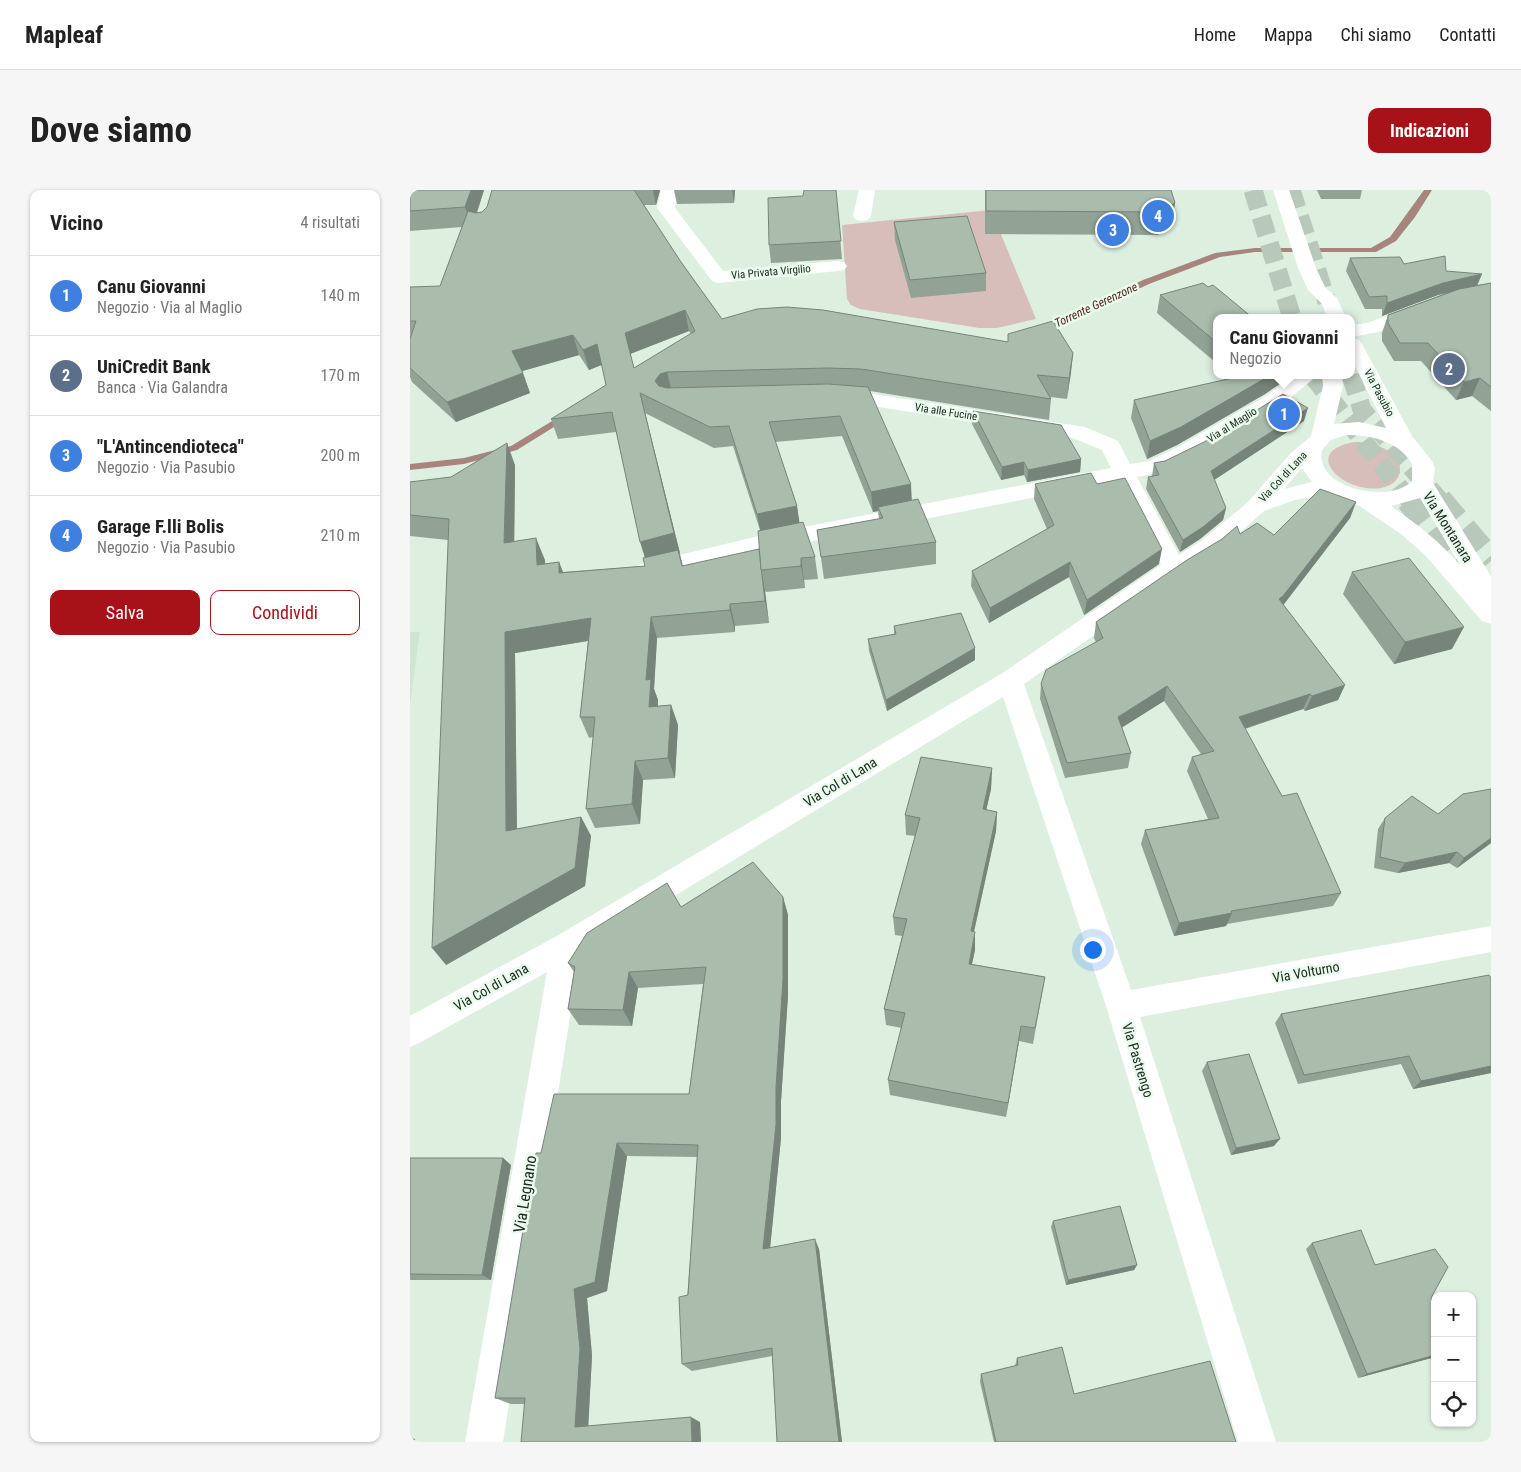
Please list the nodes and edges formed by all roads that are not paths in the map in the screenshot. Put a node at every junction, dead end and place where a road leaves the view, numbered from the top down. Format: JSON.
{"nodes":[{"id":1,"x":669,"y":190,"type":"edge"},
{"id":2,"x":867,"y":190,"type":"edge"},
{"id":3,"x":1281,"y":190,"type":"edge"},
{"id":4,"x":862,"y":216,"type":"dead end"},
{"id":5,"x":838,"y":266,"type":"edge"},
{"id":6,"x":1317,"y":290,"type":"junction"},
{"id":7,"x":1491,"y":291,"type":"edge"},
{"id":8,"x":1316,"y":314,"type":"edge"},
{"id":9,"x":1335,"y":314,"type":"edge"},
{"id":10,"x":1355,"y":331,"type":"edge"},
{"id":11,"x":1355,"y":350,"type":"edge"},
{"id":12,"x":1303,"y":379,"type":"edge"},
{"id":13,"x":1332,"y":379,"type":"edge"},
{"id":14,"x":820,"y":396,"type":"edge"},
{"id":15,"x":1317,"y":442,"type":"junction"},
{"id":16,"x":1406,"y":443,"type":"junction"},
{"id":17,"x":1123,"y":472,"type":"junction"},
{"id":18,"x":1422,"y":483,"type":"junction"},
{"id":19,"x":1332,"y":488,"type":"junction"},
{"id":20,"x":1366,"y":500,"type":"junction"},
{"id":21,"x":1255,"y":508,"type":"junction"},
{"id":22,"x":1174,"y":568,"type":"junction"},
{"id":23,"x":626,"y":576,"type":"edge"},
{"id":24,"x":1491,"y":596,"type":"edge"},
{"id":25,"x":1491,"y":615,"type":"edge"},
{"id":26,"x":1010,"y":681,"type":"junction"},
{"id":27,"x":1491,"y":939,"type":"edge"},
{"id":28,"x":566,"y":946,"type":"junction"},
{"id":29,"x":1121,"y":1006,"type":"junction"},
{"id":30,"x":410,"y":1032,"type":"edge"},
{"id":31,"x":484,"y":1442,"type":"edge"},
{"id":32,"x":1257,"y":1442,"type":"edge"}],
"edges":[{"from":1,"to":5,"type":"street","name":"Via Privata Virgilio"},
{"from":2,"to":4,"type":"street"},
{"from":3,"to":6,"type":"street"},
{"from":6,"to":8,"type":"street"},
{"from":6,"to":9,"type":"street"},
{"from":7,"to":10,"type":"street"},
{"from":11,"to":16,"type":"street","name":"Via Pasubio"},
{"from":12,"to":17,"type":"street","name":"Via al Maglio"},
{"from":13,"to":15,"type":"street"},
{"from":14,"to":17,"type":"street","name":"Via alle Fucine"},
{"from":15,"to":16,"type":"street"},
{"from":15,"to":19,"type":"street"},
{"from":15,"to":21,"type":"street","name":"Via Col di Lana"},
{"from":16,"to":18,"type":"street"},
{"from":17,"to":22,"type":"street","name":"Via alle Fucine"},
{"from":17,"to":23,"type":"street","name":"Via al Maglio"},
{"from":18,"to":20,"type":"street"},
{"from":18,"to":24,"type":"street","name":"Via Montanara"},
{"from":19,"to":20,"type":"street"},
{"from":19,"to":21,"type":"street","name":"Via Col di Lana"},
{"from":20,"to":25,"type":"street","name":"Via Montanara"},
{"from":21,"to":22,"type":"street","name":"Via Col di Lana"},
{"from":22,"to":26,"type":"street","name":"Via Col di Lana"},
{"from":26,"to":28,"type":"street","name":"Via Col di Lana"},
{"from":26,"to":29,"type":"street","name":"Via Pastrengo"},
{"from":27,"to":29,"type":"street","name":"Via Volturno"},
{"from":28,"to":30,"type":"street","name":"Via Col di Lana"},
{"from":28,"to":31,"type":"street","name":"Via Legnano"},
{"from":29,"to":32,"type":"street","name":"Via Pastrengo"}]}
